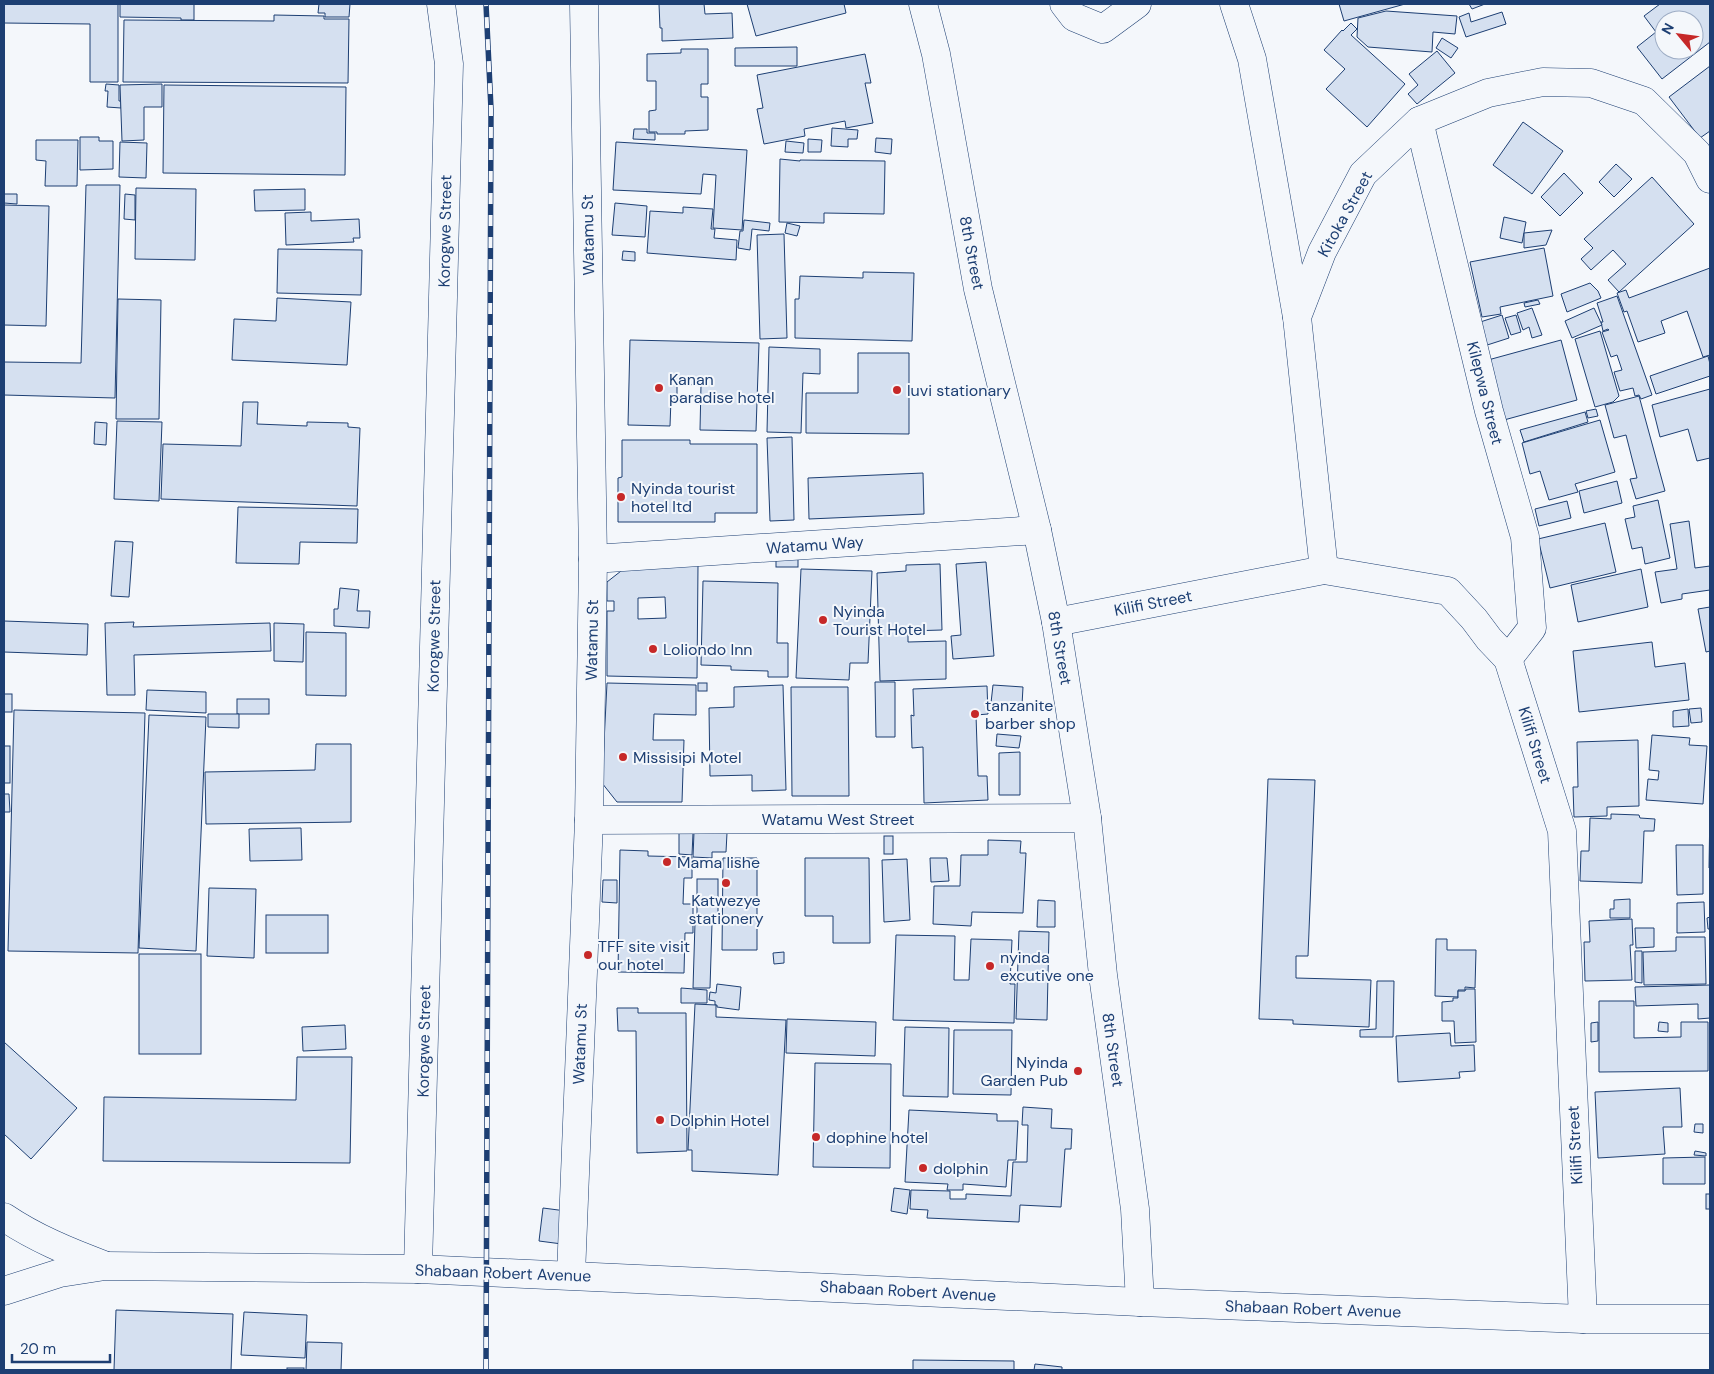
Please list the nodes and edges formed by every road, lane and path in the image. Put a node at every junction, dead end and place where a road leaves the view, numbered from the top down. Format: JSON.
{"nodes":[{"id":1,"x":441,"y":4,"type":"edge"},
{"id":2,"x":584,"y":4,"type":"edge"},
{"id":3,"x":923,"y":4,"type":"edge"},
{"id":4,"x":1064,"y":4,"type":"edge"},
{"id":5,"x":1137,"y":4,"type":"edge"},
{"id":6,"x":1234,"y":4,"type":"edge"},
{"id":7,"x":1419,"y":121,"type":"junction"},
{"id":8,"x":1710,"y":179,"type":"edge"},
{"id":9,"x":1297,"y":317,"type":"junction"},
{"id":10,"x":1036,"y":530,"type":"junction"},
{"id":11,"x":593,"y":560,"type":"junction"},
{"id":12,"x":1324,"y":570,"type":"junction"},
{"id":13,"x":1056,"y":622,"type":"junction"},
{"id":14,"x":1508,"y":659,"type":"junction"},
{"id":15,"x":1088,"y":818,"type":"junction"},
{"id":16,"x":589,"y":820,"type":"junction"},
{"id":17,"x":4,"y":1217,"type":"edge"},
{"id":18,"x":106,"y":1266,"type":"junction"},
{"id":19,"x":418,"y":1269,"type":"junction"},
{"id":20,"x":570,"y":1275,"type":"junction"},
{"id":21,"x":4,"y":1291,"type":"edge"},
{"id":22,"x":1140,"y":1302,"type":"junction"},
{"id":23,"x":1583,"y":1319,"type":"junction"},
{"id":24,"x":1710,"y":1319,"type":"edge"}],
"edges":[{"from":1,"to":19,"type":"street","name":"Korogwe Street"},
{"from":2,"to":11,"type":"street","name":"Watamu St"},
{"from":3,"to":10,"type":"street","name":"8th Street"},
{"from":4,"to":5,"type":"street"},
{"from":6,"to":9,"type":"street"},
{"from":7,"to":8,"type":"street","name":"Kitoka Street"},
{"from":7,"to":9,"type":"street","name":"Kitoka Street"},
{"from":7,"to":14,"type":"street","name":"Kilepwa Street"},
{"from":9,"to":12,"type":"street","name":"Kitoka Street"},
{"from":10,"to":11,"type":"street","name":"Watamu Way"},
{"from":10,"to":13,"type":"street","name":"8th Street"},
{"from":11,"to":16,"type":"street","name":"Watamu St"},
{"from":12,"to":13,"type":"street","name":"Kilifi Street"},
{"from":12,"to":14,"type":"street","name":"Kilifi Street"},
{"from":13,"to":15,"type":"street","name":"8th Street"},
{"from":14,"to":23,"type":"street","name":"Kilifi Street"},
{"from":15,"to":16,"type":"street","name":"Watamu West Street"},
{"from":15,"to":22,"type":"street","name":"8th Street"},
{"from":16,"to":20,"type":"street","name":"Watamu St"},
{"from":17,"to":18,"type":"street"},
{"from":18,"to":19,"type":"street","name":"Shabaan Robert Avenue"},
{"from":18,"to":21,"type":"street"},
{"from":19,"to":20,"type":"street","name":"Shabaan Robert Avenue"},
{"from":20,"to":22,"type":"street","name":"Shabaan Robert Avenue"},
{"from":22,"to":23,"type":"street","name":"Shabaan Robert Avenue"},
{"from":23,"to":24,"type":"street","name":"Shabaan Robert Avenue"}]}
